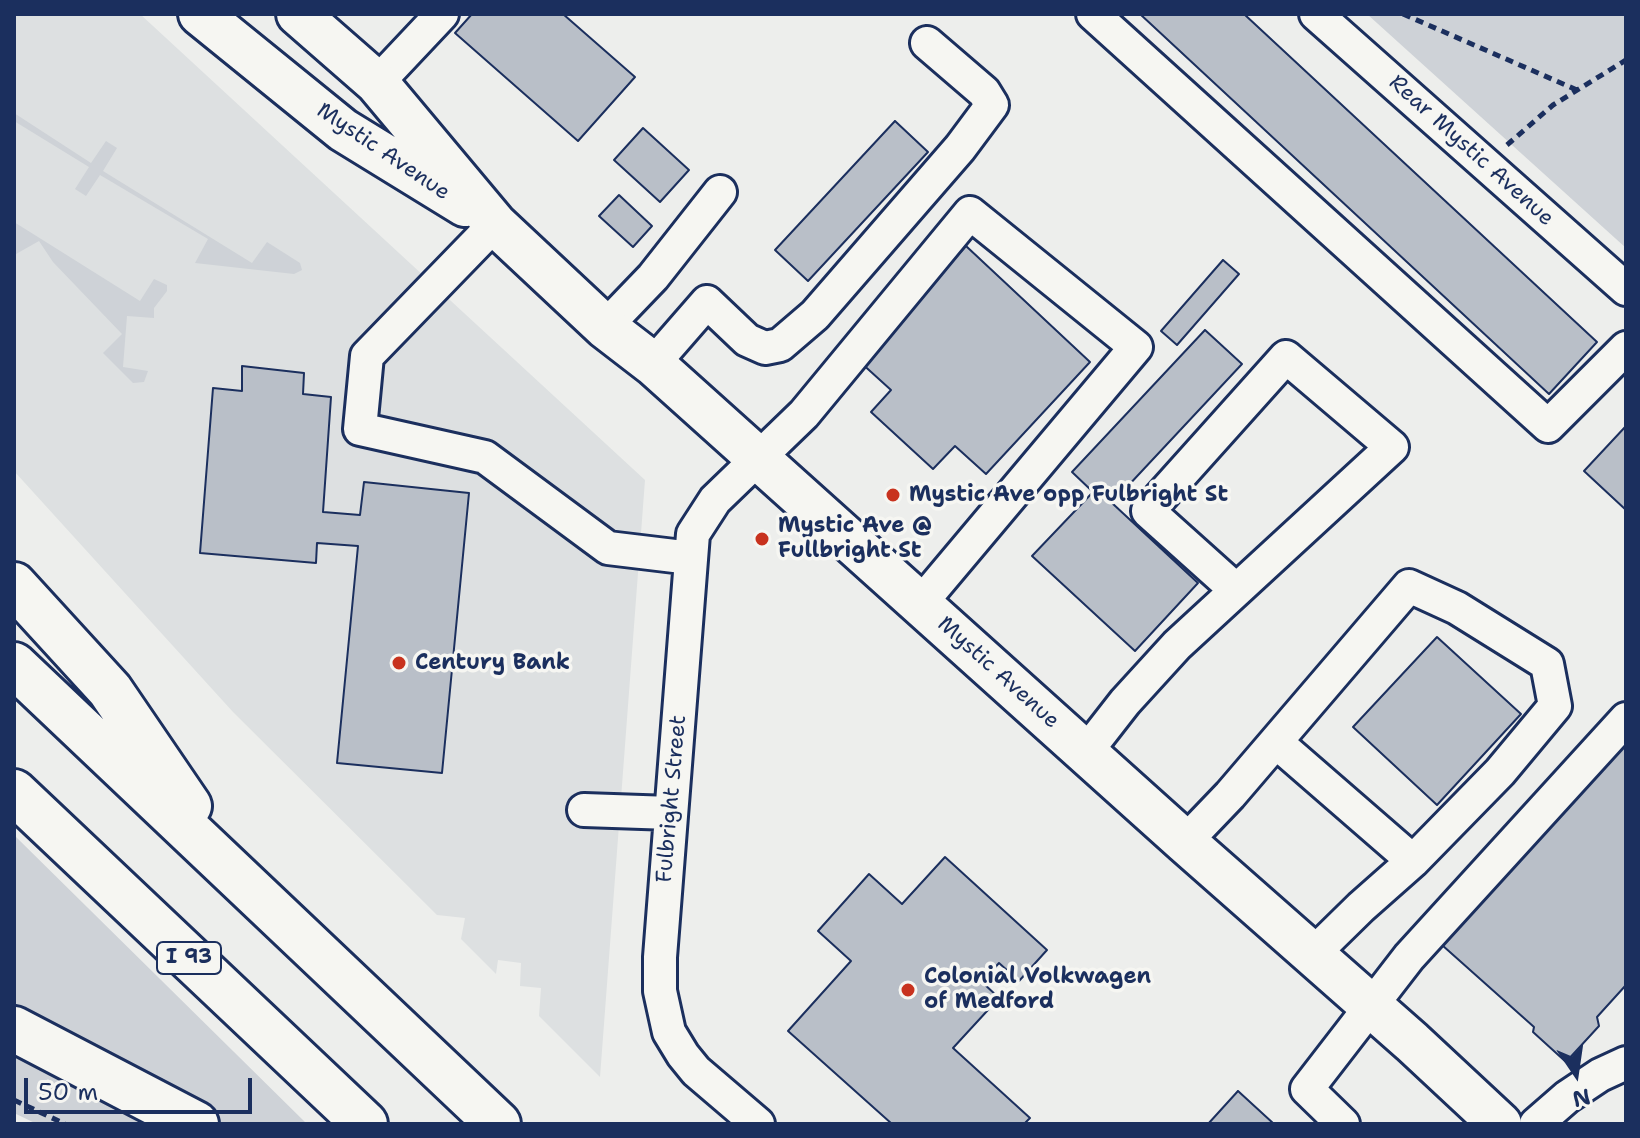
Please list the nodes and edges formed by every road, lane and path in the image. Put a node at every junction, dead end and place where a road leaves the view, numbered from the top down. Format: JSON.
{"nodes":[{"id":1,"x":200,"y":14,"type":"edge"},
{"id":2,"x":442,"y":14,"type":"edge"},
{"id":3,"x":1093,"y":14,"type":"edge"},
{"id":4,"x":1316,"y":14,"type":"edge"},
{"id":5,"x":1403,"y":14,"type":"edge"},
{"id":6,"x":304,"y":16,"type":"edge"},
{"id":7,"x":927,"y":43,"type":"dead end"},
{"id":8,"x":1626,"y":60,"type":"edge"},
{"id":9,"x":377,"y":83,"type":"junction"},
{"id":10,"x":1577,"y":90,"type":"junction"},
{"id":11,"x":1485,"y":164,"type":"junction"},
{"id":12,"x":720,"y":192,"type":"dead end"},
{"id":13,"x":495,"y":224,"type":"junction"},
{"id":14,"x":1626,"y":289,"type":"edge"},
{"id":15,"x":605,"y":327,"type":"junction"},
{"id":16,"x":1626,"y":348,"type":"edge"},
{"id":17,"x":653,"y":364,"type":"junction"},
{"id":18,"x":756,"y":459,"type":"junction"},
{"id":19,"x":691,"y":558,"type":"junction"},
{"id":20,"x":14,"y":585,"type":"edge"},
{"id":21,"x":1236,"y":590,"type":"junction"},
{"id":22,"x":920,"y":604,"type":"junction"},
{"id":23,"x":14,"y":665,"type":"edge"},
{"id":24,"x":1626,"y":719,"type":"edge"},
{"id":25,"x":1276,"y":742,"type":"junction"},
{"id":26,"x":1086,"y":752,"type":"junction"},
{"id":27,"x":14,"y":792,"type":"edge"},
{"id":28,"x":584,"y":810,"type":"dead end"},
{"id":29,"x":671,"y":813,"type":"junction"},
{"id":30,"x":1185,"y":842,"type":"junction"},
{"id":31,"x":1413,"y":861,"type":"junction"},
{"id":32,"x":235,"y":875,"type":"junction"},
{"id":33,"x":1312,"y":955,"type":"junction"},
{"id":34,"x":1370,"y":1005,"type":"junction"},
{"id":35,"x":14,"y":1029,"type":"edge"},
{"id":36,"x":1626,"y":1063,"type":"edge"},
{"id":37,"x":14,"y":1100,"type":"edge"},
{"id":38,"x":65,"y":1124,"type":"edge"},
{"id":39,"x":196,"y":1124,"type":"edge"},
{"id":40,"x":365,"y":1124,"type":"edge"},
{"id":41,"x":498,"y":1124,"type":"edge"},
{"id":42,"x":758,"y":1124,"type":"edge"},
{"id":43,"x":1343,"y":1124,"type":"edge"},
{"id":44,"x":1500,"y":1124,"type":"edge"},
{"id":45,"x":1536,"y":1124,"type":"edge"}],
"edges":[{"from":1,"to":13,"type":"main road","name":"Mystic Avenue"},
{"from":2,"to":9,"type":"street"},
{"from":3,"to":16,"type":"street"},
{"from":4,"to":11,"type":"street","name":"Rear Mystic Avenue"},
{"from":5,"to":10,"type":"path"},
{"from":6,"to":9,"type":"main road","name":"Mystic Avenue"},
{"from":7,"to":17,"type":"street"},
{"from":8,"to":10,"type":"path"},
{"from":9,"to":13,"type":"main road","name":"Mystic Avenue"},
{"from":10,"to":11,"type":"path"},
{"from":11,"to":14,"type":"street","name":"Rear Mystic Avenue"},
{"from":12,"to":15,"type":"street"},
{"from":13,"to":15,"type":"main road","name":"Mystic Avenue"},
{"from":13,"to":19,"type":"street"},
{"from":15,"to":17,"type":"main road","name":"Mystic Avenue"},
{"from":17,"to":18,"type":"main road","name":"Mystic Avenue"},
{"from":18,"to":19,"type":"street","name":"Fulbright Street"},
{"from":18,"to":22,"type":"main road","name":"Mystic Avenue"},
{"from":18,"to":22,"type":"street","name":"Fulbright Street"},
{"from":19,"to":29,"type":"street","name":"Fulbright Street"},
{"from":20,"to":32,"type":"highway"},
{"from":21,"to":21,"type":"street"},
{"from":21,"to":26,"type":"street"},
{"from":22,"to":26,"type":"main road","name":"Mystic Avenue"},
{"from":23,"to":32,"type":"highway"},
{"from":24,"to":34,"type":"street"},
{"from":25,"to":30,"type":"street"},
{"from":25,"to":31,"type":"street"},
{"from":25,"to":31,"type":"street"},
{"from":26,"to":30,"type":"main road","name":"Mystic Avenue"},
{"from":27,"to":40,"type":"highway","number":"I 93"},
{"from":28,"to":29,"type":"street"},
{"from":29,"to":42,"type":"street","name":"Fulbright Street"},
{"from":30,"to":33,"type":"main road","name":"Mystic Avenue"},
{"from":31,"to":33,"type":"street"},
{"from":32,"to":41,"type":"highway"},
{"from":33,"to":34,"type":"main road","name":"Mystic Avenue"},
{"from":34,"to":43,"type":"street"},
{"from":34,"to":44,"type":"main road","name":"Mystic Avenue"},
{"from":35,"to":39,"type":"highway"},
{"from":36,"to":45,"type":"street"},
{"from":37,"to":38,"type":"path"}]}
